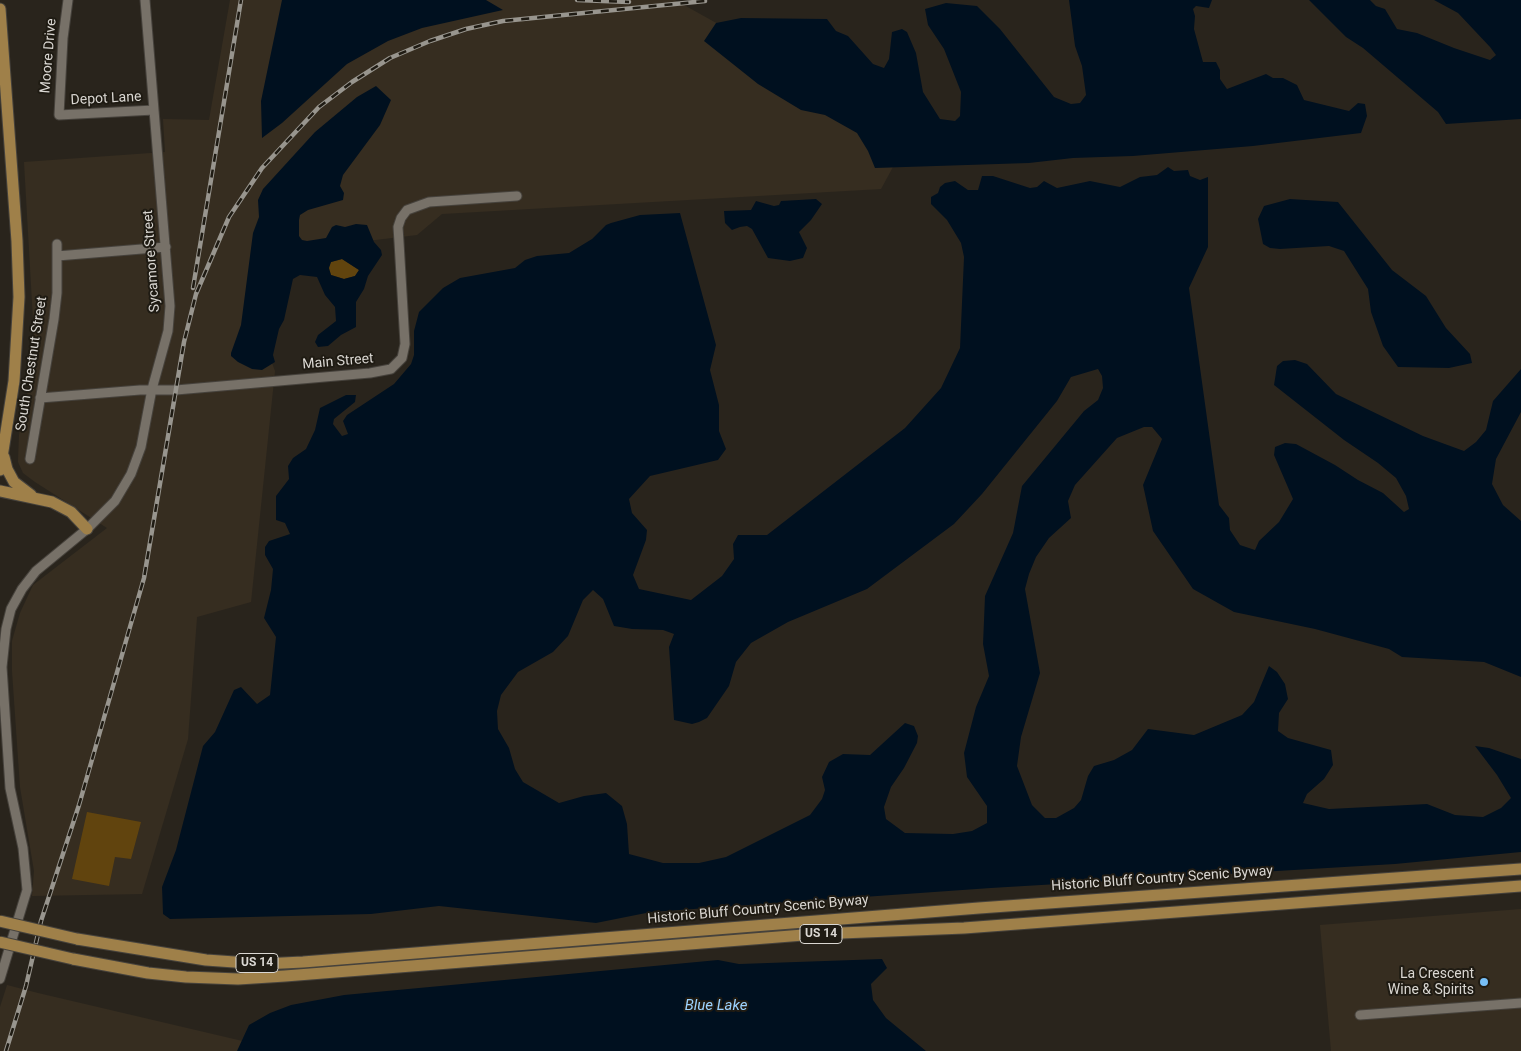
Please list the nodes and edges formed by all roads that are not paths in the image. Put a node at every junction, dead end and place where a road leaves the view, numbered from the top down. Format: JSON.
{"nodes":[{"id":1,"x":68,"y":0,"type":"edge"},
{"id":2,"x":145,"y":0,"type":"edge"},
{"id":3,"x":0,"y":9,"type":"edge"},
{"id":4,"x":154,"y":110,"type":"junction"},
{"id":5,"x":59,"y":115,"type":"joint"},
{"id":6,"x":4,"y":121,"type":"edge"},
{"id":7,"x":517,"y":196,"type":"dead end"},
{"id":8,"x":57,"y":244,"type":"dead end"},
{"id":9,"x":166,"y":247,"type":"junction"},
{"id":10,"x":57,"y":256,"type":"junction"},
{"id":11,"x":152,"y":389,"type":"junction"},
{"id":12,"x":40,"y":398,"type":"junction"},
{"id":13,"x":4,"y":452,"type":"junction"},
{"id":14,"x":30,"y":459,"type":"dead end"},
{"id":15,"x":0,"y":470,"type":"edge"},
{"id":16,"x":0,"y":490,"type":"edge"},
{"id":17,"x":33,"y":496,"type":"junction"},
{"id":18,"x":87,"y":529,"type":"junction"},
{"id":19,"x":1521,"y":869,"type":"edge"},
{"id":20,"x":1521,"y":886,"type":"edge"},
{"id":21,"x":0,"y":921,"type":"edge"},
{"id":22,"x":0,"y":942,"type":"edge"},
{"id":23,"x":0,"y":979,"type":"edge"},
{"id":24,"x":1521,"y":1003,"type":"edge"},
{"id":25,"x":1360,"y":1015,"type":"dead end"}],
"edges":[{"from":1,"to":5,"type":"street","name":"Moore Drive"},
{"from":2,"to":4,"type":"street","name":"Sycamore Street"},
{"from":3,"to":6,"type":"main road"},
{"from":4,"to":5,"type":"street","name":"Depot Lane"},
{"from":4,"to":9,"type":"street","name":"Sycamore Street"},
{"from":6,"to":13,"type":"main road"},
{"from":7,"to":11,"type":"street","name":"Main Street"},
{"from":8,"to":10,"type":"street","name":"South Chestnut Street"},
{"from":9,"to":10,"type":"street"},
{"from":9,"to":11,"type":"street","name":"Sycamore Street"},
{"from":10,"to":12,"type":"street","name":"South Chestnut Street"},
{"from":11,"to":12,"type":"street","name":"Main Street"},
{"from":11,"to":18,"type":"street","name":"Sycamore Street"},
{"from":12,"to":14,"type":"street","name":"South Chestnut Street"},
{"from":13,"to":15,"type":"main road"},
{"from":13,"to":17,"type":"main road"},
{"from":16,"to":17,"type":"main road"},
{"from":17,"to":18,"type":"main road"},
{"from":18,"to":23,"type":"street"},
{"from":19,"to":21,"type":"main road","name":"Historic Bluff Country Scenic Byway","number":"US 14","bridge":true},
{"from":20,"to":22,"type":"main road","name":"Historic Bluff Country Scenic Byway","number":"US 14","bridge":true},
{"from":24,"to":25,"type":"street"}]}
